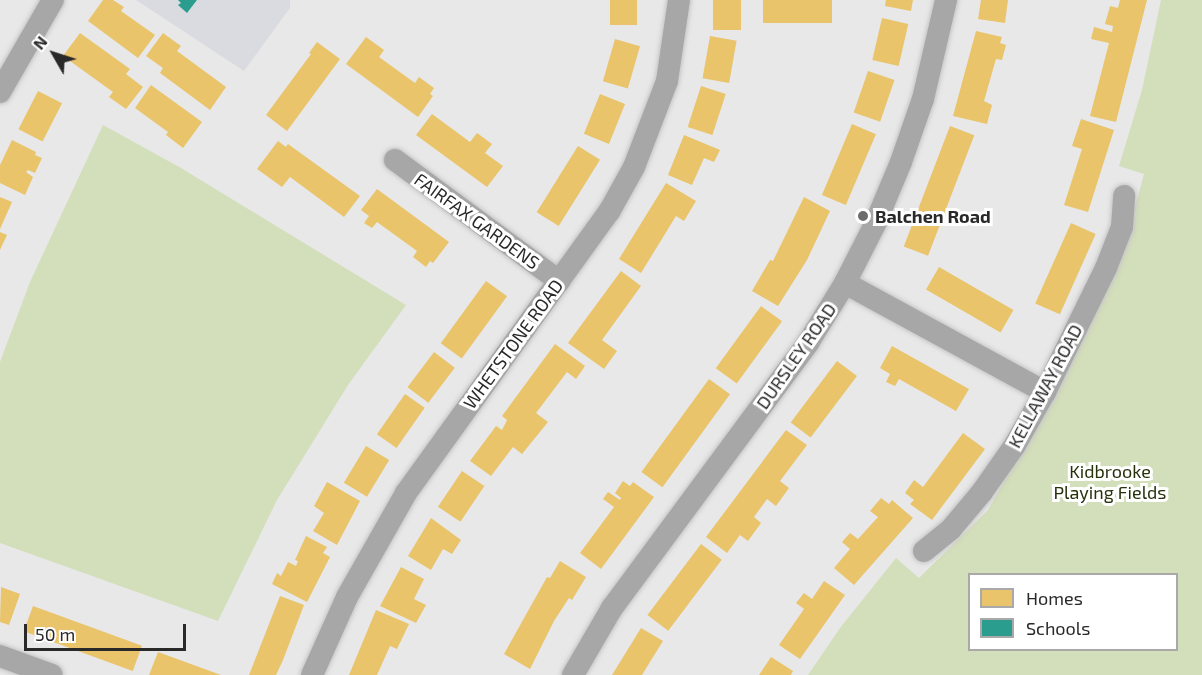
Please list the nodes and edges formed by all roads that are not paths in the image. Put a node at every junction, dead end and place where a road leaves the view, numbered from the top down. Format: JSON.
{"nodes":[{"id":1,"x":52,"y":0,"type":"edge"},
{"id":2,"x":679,"y":0,"type":"edge"},
{"id":3,"x":946,"y":0,"type":"edge"},
{"id":4,"x":0,"y":92,"type":"edge"},
{"id":5,"x":395,"y":160,"type":"dead end"},
{"id":6,"x":1124,"y":196,"type":"dead end"},
{"id":7,"x":560,"y":281,"type":"junction"},
{"id":8,"x":845,"y":283,"type":"junction"},
{"id":9,"x":1045,"y":392,"type":"junction"},
{"id":10,"x":924,"y":551,"type":"dead end"},
{"id":11,"x":0,"y":656,"type":"edge"},
{"id":12,"x":51,"y":675,"type":"edge"},
{"id":13,"x":312,"y":675,"type":"edge"},
{"id":14,"x":573,"y":675,"type":"edge"}],
"edges":[{"from":1,"to":4,"type":"street"},
{"from":2,"to":7,"type":"street","name":"WHETSTONE ROAD"},
{"from":3,"to":8,"type":"street","name":"DURSLEY ROAD"},
{"from":5,"to":7,"type":"street","name":"FAIRFAX GARDENS"},
{"from":6,"to":9,"type":"street","name":"KELLAWAY ROAD"},
{"from":7,"to":13,"type":"street","name":"WHETSTONE ROAD"},
{"from":8,"to":9,"type":"street"},
{"from":8,"to":14,"type":"street","name":"DURSLEY ROAD"},
{"from":9,"to":10,"type":"street","name":"KELLAWAY ROAD"},
{"from":11,"to":12,"type":"street"}]}
